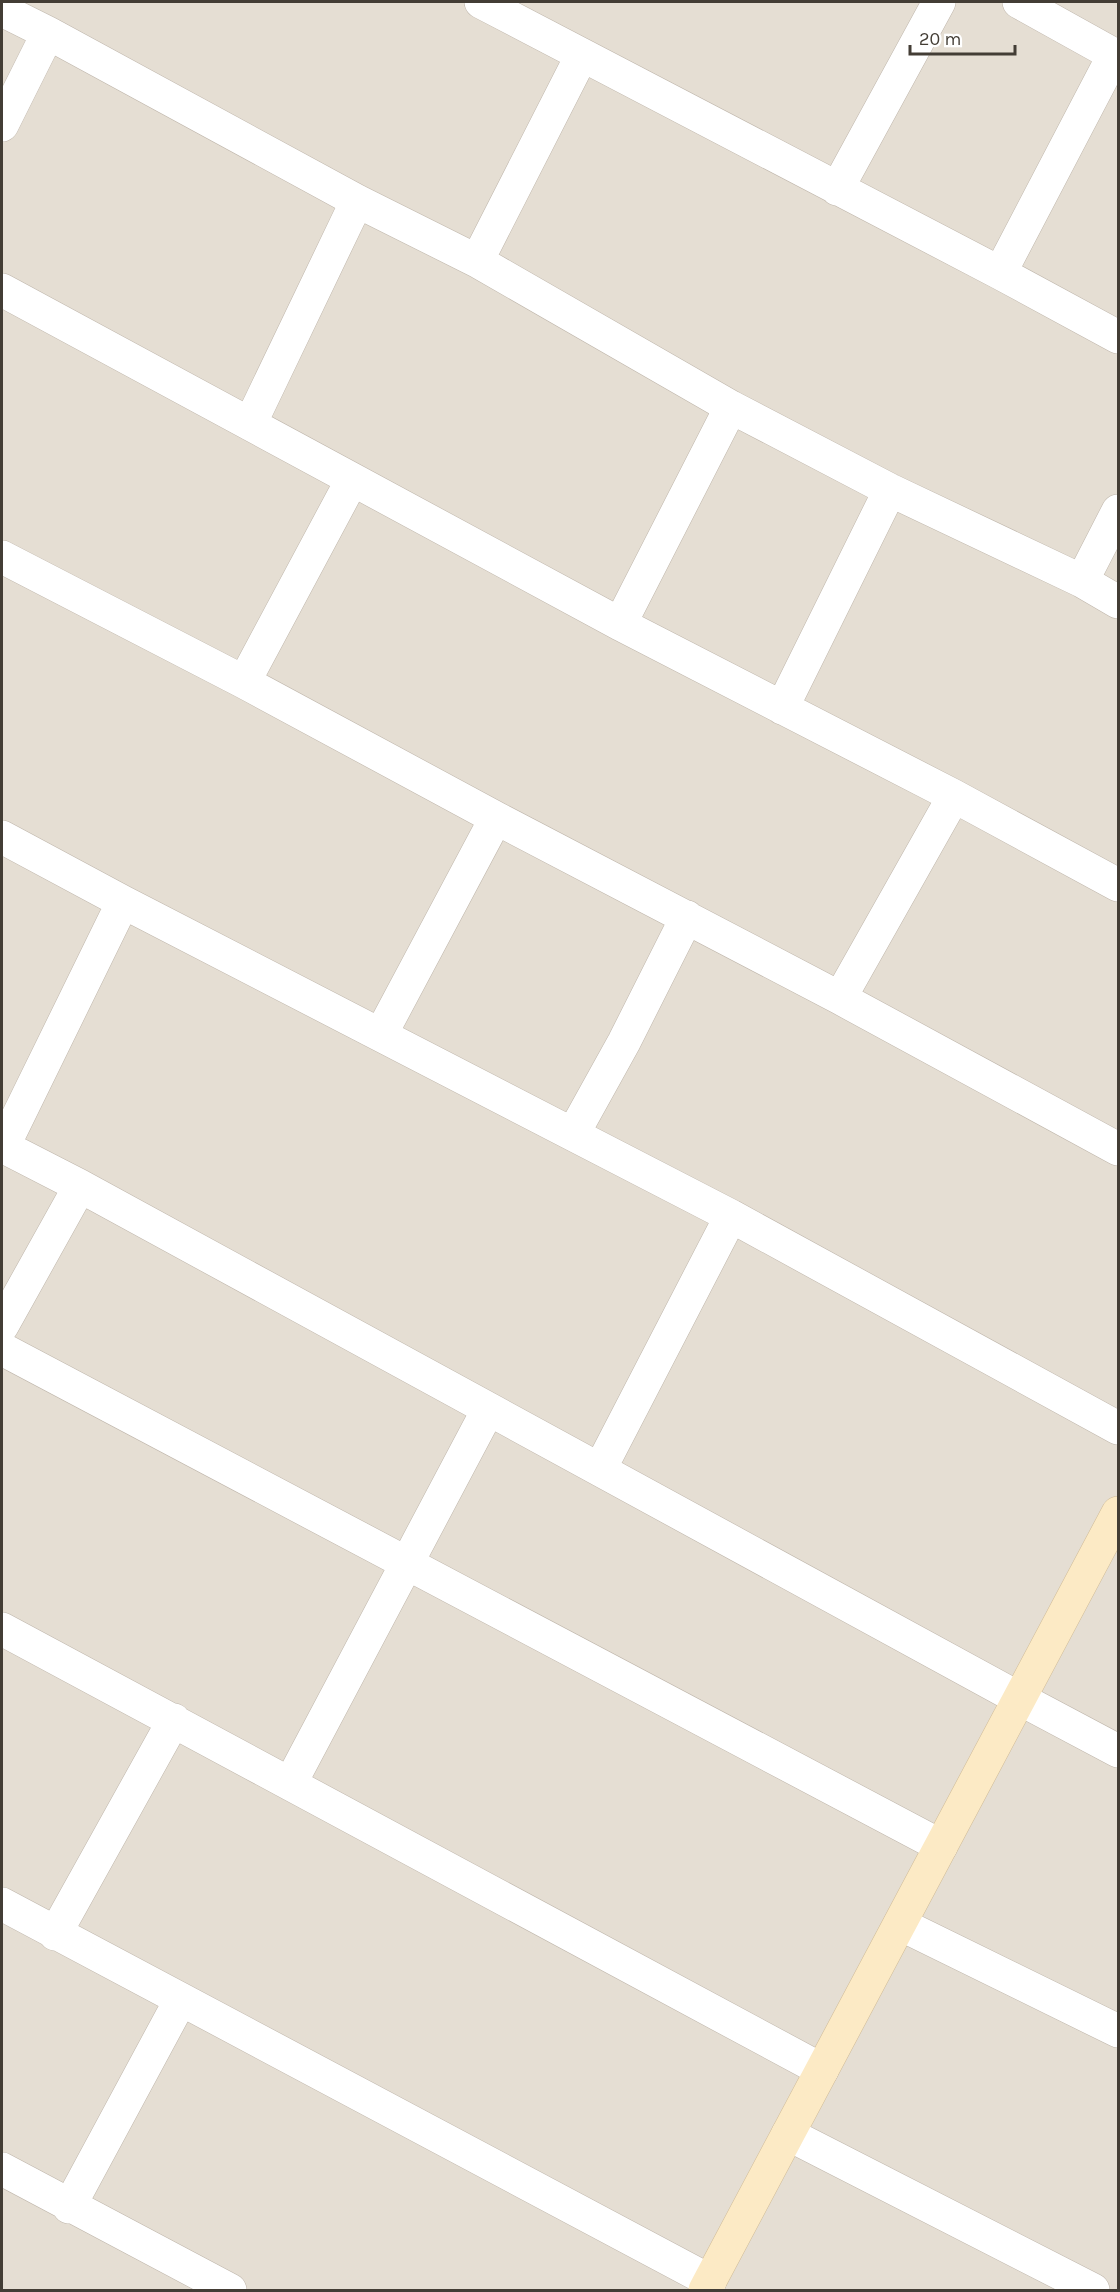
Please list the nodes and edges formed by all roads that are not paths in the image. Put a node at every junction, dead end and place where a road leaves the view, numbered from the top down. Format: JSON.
{"nodes":[{"id":1,"x":481,"y":2,"type":"edge"},
{"id":2,"x":939,"y":2,"type":"edge"},
{"id":3,"x":1019,"y":2,"type":"edge"},
{"id":4,"x":2,"y":10,"type":"edge"},
{"id":5,"x":48,"y":33,"type":"junction"},
{"id":6,"x":582,"y":55,"type":"junction"},
{"id":7,"x":1117,"y":56,"type":"edge"},
{"id":8,"x":2,"y":125,"type":"edge"},
{"id":9,"x":837,"y":189,"type":"junction"},
{"id":10,"x":357,"y":201,"type":"junction"},
{"id":11,"x":477,"y":261,"type":"junction"},
{"id":12,"x":1000,"y":273,"type":"junction"},
{"id":13,"x":2,"y":290,"type":"edge"},
{"id":14,"x":1119,"y":338,"type":"edge"},
{"id":15,"x":731,"y":407,"type":"junction"},
{"id":16,"x":250,"y":424,"type":"junction"},
{"id":17,"x":352,"y":480,"type":"junction"},
{"id":18,"x":890,"y":490,"type":"junction"},
{"id":19,"x":1119,"y":511,"type":"edge"},
{"id":20,"x":2,"y":557,"type":"edge"},
{"id":21,"x":1082,"y":581,"type":"junction"},
{"id":22,"x":1119,"y":602,"type":"edge"},
{"id":23,"x":621,"y":624,"type":"junction"},
{"id":24,"x":244,"y":682,"type":"junction"},
{"id":25,"x":782,"y":708,"type":"junction"},
{"id":26,"x":954,"y":796,"type":"junction"},
{"id":27,"x":496,"y":818,"type":"junction"},
{"id":28,"x":2,"y":837,"type":"edge"},
{"id":29,"x":1119,"y":885,"type":"edge"},
{"id":30,"x":123,"y":902,"type":"junction"},
{"id":31,"x":687,"y":917,"type":"junction"},
{"id":32,"x":840,"y":998,"type":"junction"},
{"id":33,"x":381,"y":1034,"type":"junction"},
{"id":34,"x":573,"y":1134,"type":"junction"},
{"id":35,"x":2,"y":1147,"type":"edge"},
{"id":36,"x":1119,"y":1149,"type":"edge"},
{"id":37,"x":80,"y":1186,"type":"junction"},
{"id":38,"x":731,"y":1216,"type":"junction"},
{"id":39,"x":2,"y":1326,"type":"edge"},
{"id":40,"x":2,"y":1349,"type":"edge"},
{"id":41,"x":488,"y":1410,"type":"junction"},
{"id":42,"x":1119,"y":1428,"type":"edge"},
{"id":43,"x":600,"y":1469,"type":"junction"},
{"id":44,"x":1119,"y":1513,"type":"edge"},
{"id":45,"x":408,"y":1564,"type":"junction"},
{"id":46,"x":2,"y":1629,"type":"edge"},
{"id":47,"x":1020,"y":1699,"type":"junction"},
{"id":48,"x":174,"y":1720,"type":"junction"},
{"id":49,"x":1119,"y":1751,"type":"edge"},
{"id":50,"x":290,"y":1784,"type":"junction"},
{"id":51,"x":942,"y":1846,"type":"junction"},
{"id":52,"x":2,"y":1904,"type":"edge"},
{"id":53,"x":900,"y":1924,"type":"junction"},
{"id":54,"x":55,"y":1934,"type":"junction"},
{"id":55,"x":180,"y":2001,"type":"junction"},
{"id":56,"x":1119,"y":2031,"type":"edge"},
{"id":57,"x":822,"y":2070,"type":"junction"},
{"id":58,"x":788,"y":2134,"type":"junction"},
{"id":59,"x":2,"y":2169,"type":"edge"},
{"id":60,"x":69,"y":2207,"type":"junction"},
{"id":61,"x":708,"y":2286,"type":"edge"},
{"id":62,"x":230,"y":2290,"type":"edge"},
{"id":63,"x":1094,"y":2290,"type":"edge"}],
"edges":[{"from":1,"to":6,"type":"street"},
{"from":2,"to":9,"type":"street"},
{"from":3,"to":7,"type":"street"},
{"from":4,"to":5,"type":"street"},
{"from":5,"to":8,"type":"street"},
{"from":5,"to":10,"type":"street"},
{"from":6,"to":9,"type":"street"},
{"from":6,"to":11,"type":"street"},
{"from":7,"to":12,"type":"street"},
{"from":9,"to":12,"type":"street"},
{"from":10,"to":11,"type":"street"},
{"from":10,"to":16,"type":"street"},
{"from":11,"to":15,"type":"street"},
{"from":12,"to":14,"type":"street"},
{"from":13,"to":16,"type":"street"},
{"from":15,"to":18,"type":"street"},
{"from":15,"to":23,"type":"street"},
{"from":16,"to":17,"type":"street"},
{"from":17,"to":23,"type":"street"},
{"from":17,"to":24,"type":"street"},
{"from":18,"to":21,"type":"street"},
{"from":18,"to":25,"type":"street"},
{"from":19,"to":21,"type":"street"},
{"from":20,"to":24,"type":"street"},
{"from":21,"to":22,"type":"street"},
{"from":23,"to":25,"type":"street"},
{"from":24,"to":27,"type":"street"},
{"from":25,"to":26,"type":"street"},
{"from":26,"to":29,"type":"street"},
{"from":26,"to":32,"type":"street"},
{"from":27,"to":31,"type":"street"},
{"from":27,"to":33,"type":"street"},
{"from":28,"to":30,"type":"street"},
{"from":30,"to":33,"type":"street"},
{"from":30,"to":35,"type":"street"},
{"from":31,"to":32,"type":"street"},
{"from":31,"to":34,"type":"street"},
{"from":32,"to":36,"type":"street"},
{"from":33,"to":34,"type":"street"},
{"from":34,"to":38,"type":"street"},
{"from":35,"to":37,"type":"street"},
{"from":37,"to":39,"type":"street"},
{"from":37,"to":41,"type":"street"},
{"from":38,"to":42,"type":"street"},
{"from":38,"to":43,"type":"street"},
{"from":40,"to":45,"type":"street"},
{"from":41,"to":43,"type":"street"},
{"from":41,"to":45,"type":"street"},
{"from":43,"to":47,"type":"street"},
{"from":44,"to":47,"type":"street"},
{"from":45,"to":50,"type":"street"},
{"from":45,"to":51,"type":"street"},
{"from":46,"to":48,"type":"street"},
{"from":47,"to":49,"type":"street"},
{"from":47,"to":51,"type":"street"},
{"from":48,"to":50,"type":"street"},
{"from":48,"to":54,"type":"street"},
{"from":50,"to":57,"type":"street"},
{"from":51,"to":53,"type":"street"},
{"from":52,"to":54,"type":"street"},
{"from":53,"to":56,"type":"street"},
{"from":53,"to":57,"type":"street"},
{"from":54,"to":55,"type":"street"},
{"from":55,"to":60,"type":"street"},
{"from":55,"to":61,"type":"street"},
{"from":57,"to":58,"type":"street"},
{"from":58,"to":61,"type":"street"},
{"from":58,"to":63,"type":"street"},
{"from":59,"to":60,"type":"street"},
{"from":60,"to":62,"type":"street"}]}
